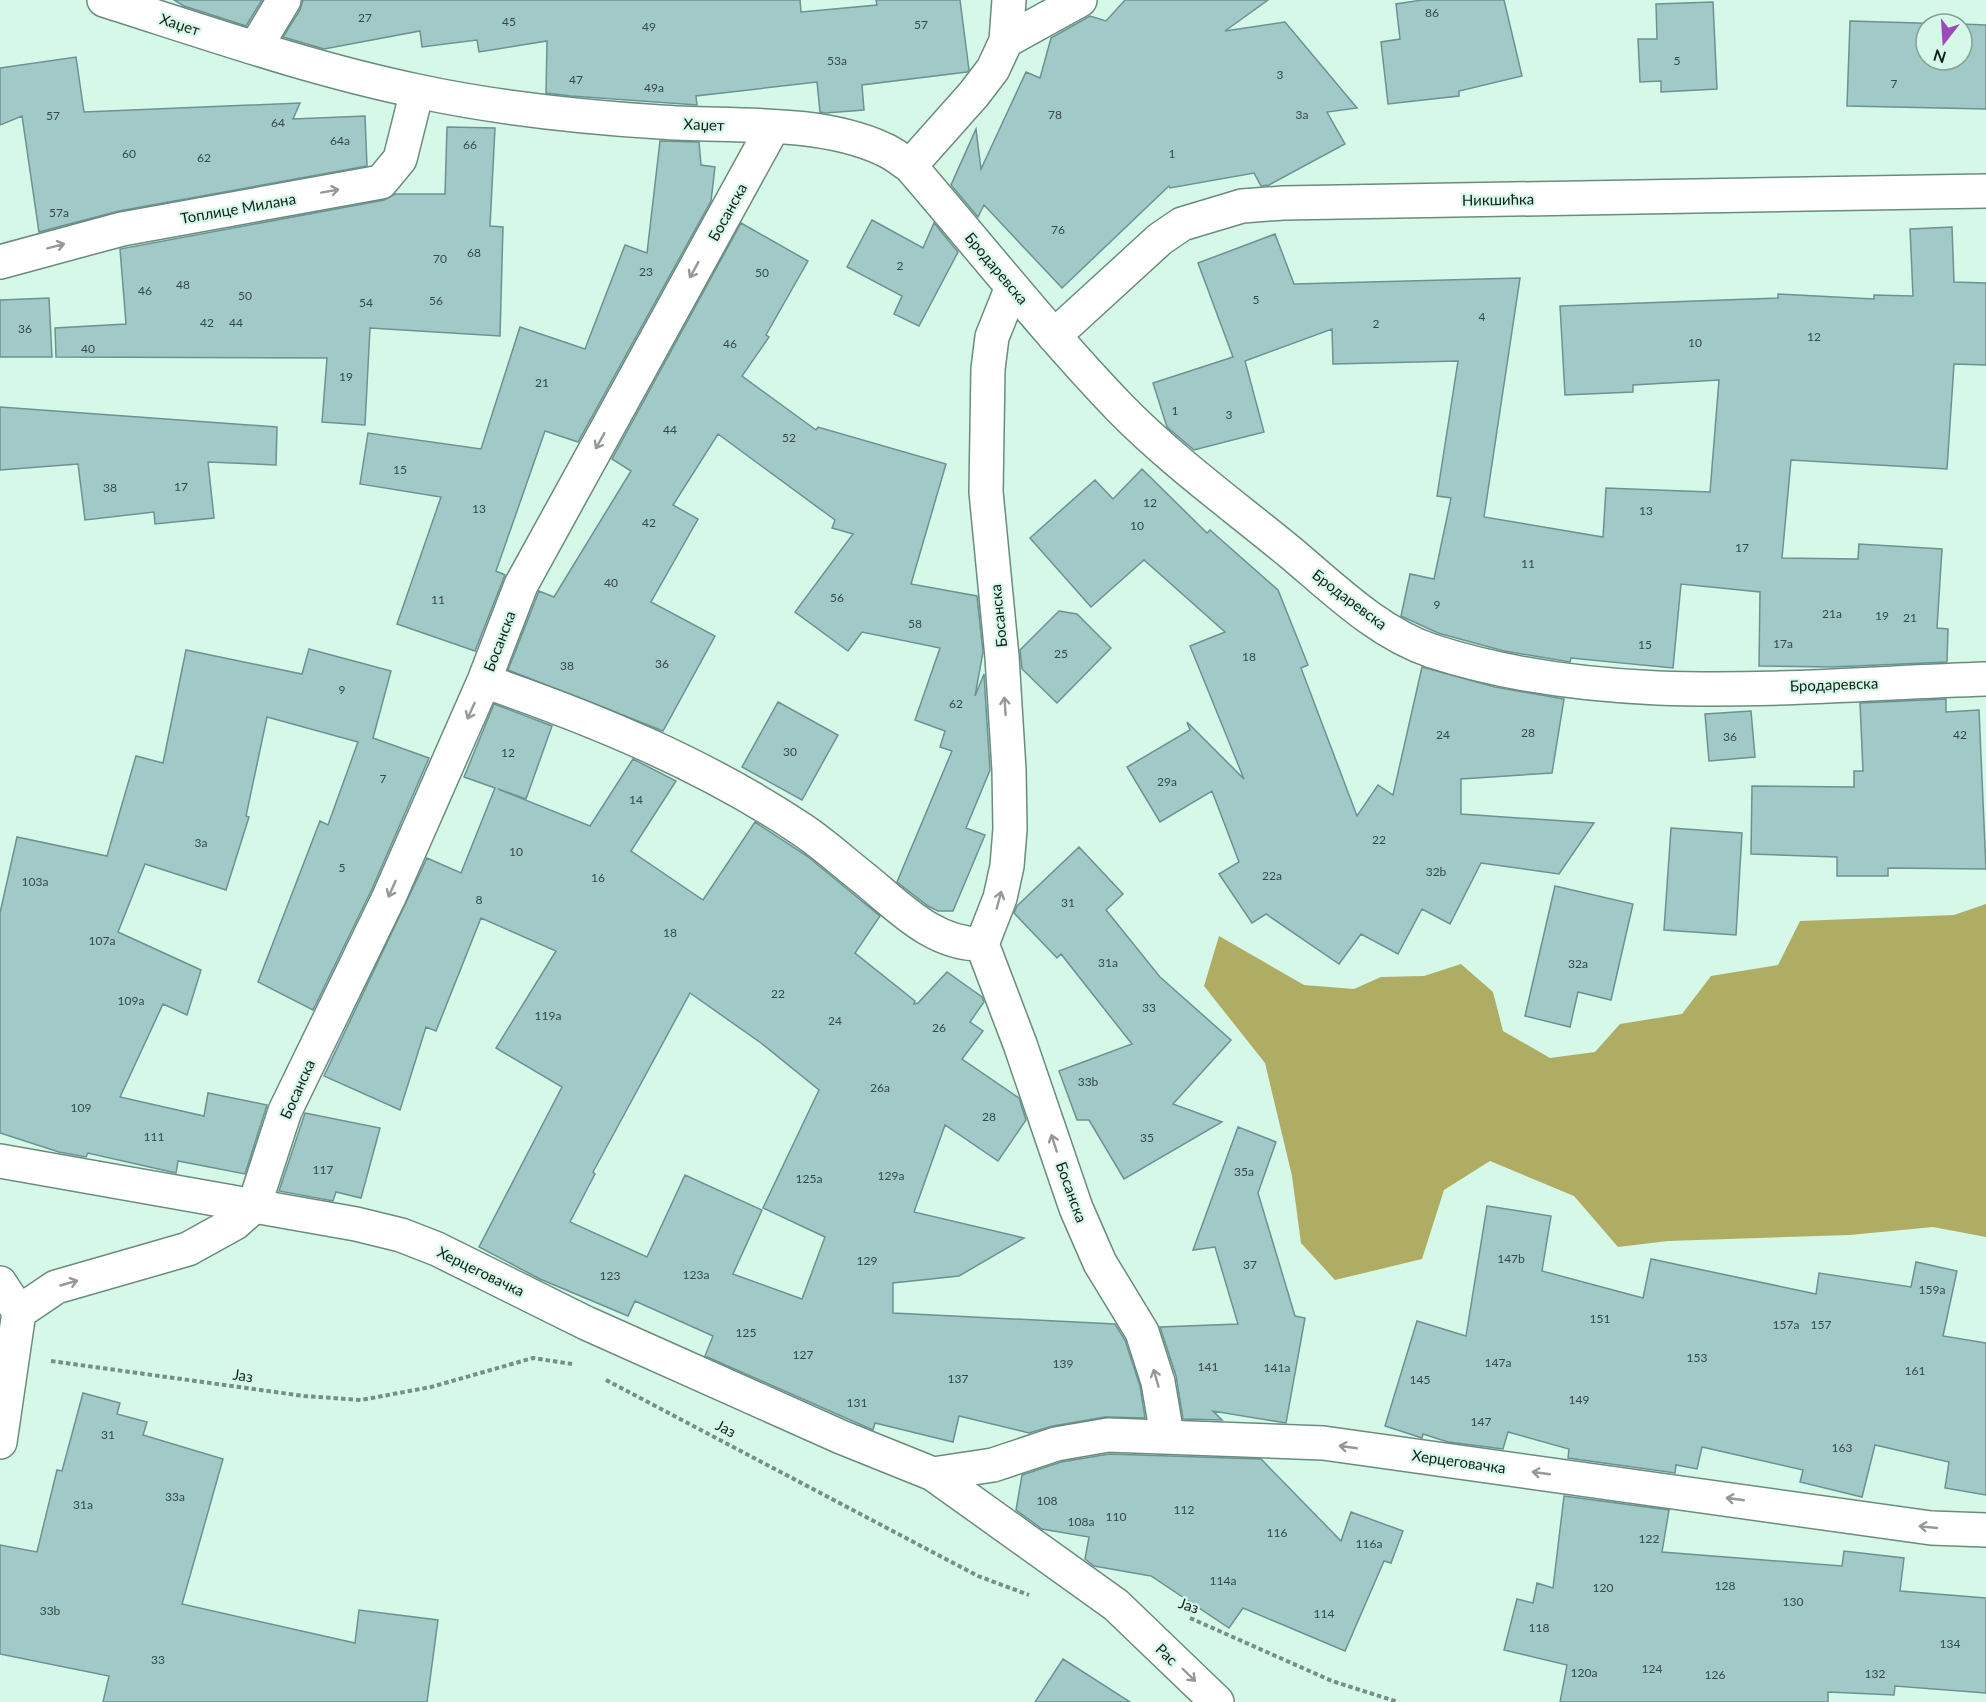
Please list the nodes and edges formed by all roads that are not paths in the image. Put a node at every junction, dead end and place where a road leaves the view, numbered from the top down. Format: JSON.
{"nodes":[{"id":1,"x":104,"y":0,"type":"edge"},
{"id":2,"x":284,"y":0,"type":"edge"},
{"id":3,"x":1009,"y":0,"type":"edge"},
{"id":4,"x":1080,"y":0,"type":"edge"},
{"id":5,"x":1006,"y":41,"type":"junction"},
{"id":6,"x":255,"y":48,"type":"junction"},
{"id":7,"x":417,"y":92,"type":"junction"},
{"id":8,"x":773,"y":127,"type":"junction"},
{"id":9,"x":910,"y":166,"type":"junction"},
{"id":10,"x":1986,"y":191,"type":"edge"},
{"id":11,"x":0,"y":262,"type":"edge"},
{"id":12,"x":1012,"y":287,"type":"junction"},
{"id":13,"x":1054,"y":336,"type":"junction"},
{"id":14,"x":1986,"y":679,"type":"edge"},
{"id":15,"x":484,"y":681,"type":"junction"},
{"id":16,"x":982,"y":944,"type":"junction"},
{"id":17,"x":0,"y":1161,"type":"edge"},
{"id":18,"x":254,"y":1206,"type":"junction"},
{"id":19,"x":0,"y":1283,"type":"edge"},
{"id":20,"x":19,"y":1312,"type":"junction"},
{"id":21,"x":1167,"y":1435,"type":"junction"},
{"id":22,"x":0,"y":1442,"type":"edge"},
{"id":23,"x":933,"y":1473,"type":"junction"},
{"id":24,"x":1986,"y":1530,"type":"edge"},
{"id":25,"x":1116,"y":1605,"type":"joint"},
{"id":26,"x":1217,"y":1702,"type":"edge"}],
"edges":[{"from":1,"to":6,"type":"street","name":"Хаџет"},
{"from":2,"to":6,"type":"street"},
{"from":3,"to":5,"type":"street"},
{"from":4,"to":5,"type":"street"},
{"from":5,"to":9,"type":"street"},
{"from":6,"to":7,"type":"street","name":"Хаџет"},
{"from":7,"to":8,"type":"street","name":"Хаџет"},
{"from":11,"to":7,"type":"street","name":"Топлице Милана","one_way":true},
{"from":8,"to":9,"type":"street","name":"Хаџет"},
{"from":8,"to":15,"type":"street","name":"Босанска","one_way":true},
{"from":9,"to":12,"type":"street","name":"Бродаревска"},
{"from":10,"to":13,"type":"street","name":"Никшићка"},
{"from":12,"to":13,"type":"street","name":"Бродаревска"},
{"from":16,"to":12,"type":"street","name":"Босанска","one_way":true},
{"from":13,"to":14,"type":"street","name":"Бродаревска"},
{"from":15,"to":16,"type":"street","name":"Босанска"},
{"from":15,"to":18,"type":"street","name":"Босанска","one_way":true},
{"from":21,"to":16,"type":"street","name":"Босанска","one_way":true},
{"from":17,"to":18,"type":"street","name":"Херцеговачка"},
{"from":20,"to":18,"type":"street","one_way":true},
{"from":18,"to":23,"type":"street","name":"Херцеговачка"},
{"from":19,"to":20,"type":"street"},
{"from":20,"to":22,"type":"street"},
{"from":21,"to":23,"type":"street","name":"Херцеговачка"},
{"from":24,"to":21,"type":"street","name":"Херцеговачка","one_way":true},
{"from":23,"to":25,"type":"street","name":"Херцеговачка"},
{"from":25,"to":26,"type":"street","name":"Рас","one_way":true}]}
